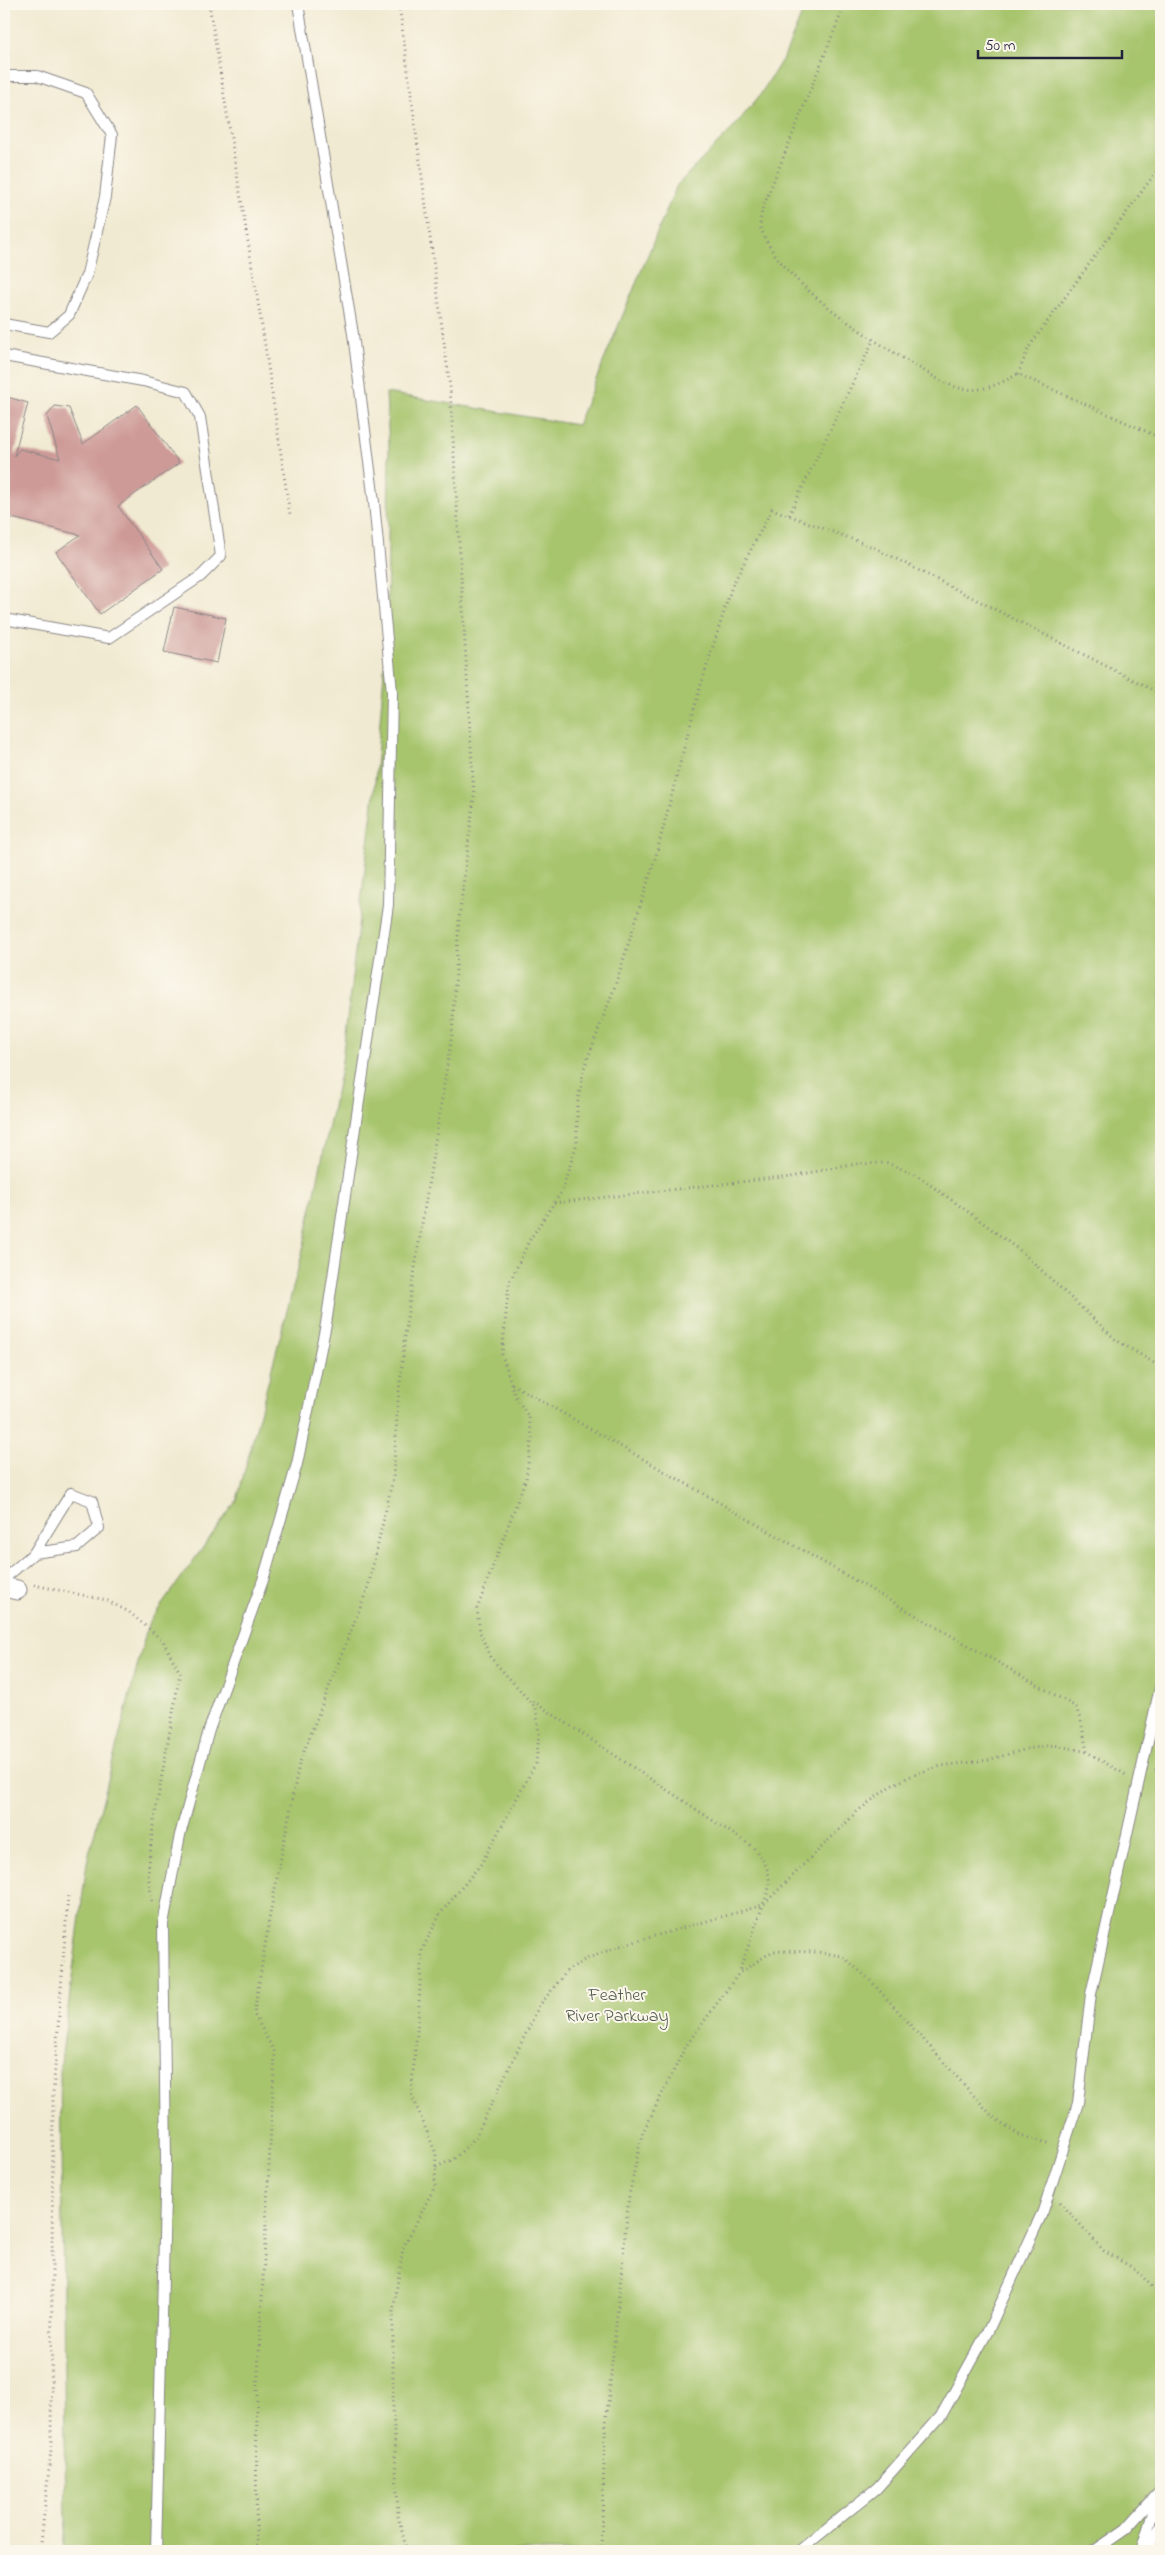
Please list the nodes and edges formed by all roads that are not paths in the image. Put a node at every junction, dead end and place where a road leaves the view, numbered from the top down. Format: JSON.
{"nodes":[{"id":1,"x":298,"y":4,"type":"edge"},
{"id":2,"x":4,"y":76,"type":"edge"},
{"id":3,"x":4,"y":324,"type":"edge"},
{"id":4,"x":4,"y":356,"type":"edge"},
{"id":5,"x":4,"y":619,"type":"edge"},
{"id":6,"x":34,"y":1554,"type":"junction"},
{"id":7,"x":8,"y":1585,"type":"edge"},
{"id":8,"x":1161,"y":1683,"type":"edge"},
{"id":9,"x":1159,"y":2494,"type":"edge"},
{"id":10,"x":1161,"y":2525,"type":"edge"},
{"id":11,"x":156,"y":2551,"type":"edge"},
{"id":12,"x":799,"y":2551,"type":"edge"},
{"id":13,"x":1094,"y":2551,"type":"edge"},
{"id":14,"x":1141,"y":2551,"type":"edge"},
{"id":15,"x":1147,"y":2551,"type":"edge"}],
"edges":[{"from":1,"to":11,"type":"lane"},
{"from":2,"to":3,"type":"lane"},
{"from":4,"to":5,"type":"lane"},
{"from":6,"to":6,"type":"lane"},
{"from":6,"to":7,"type":"lane"},
{"from":8,"to":12,"type":"lane"},
{"from":9,"to":13,"type":"lane"},
{"from":9,"to":14,"type":"lane"},
{"from":10,"to":15,"type":"lane"}]}
